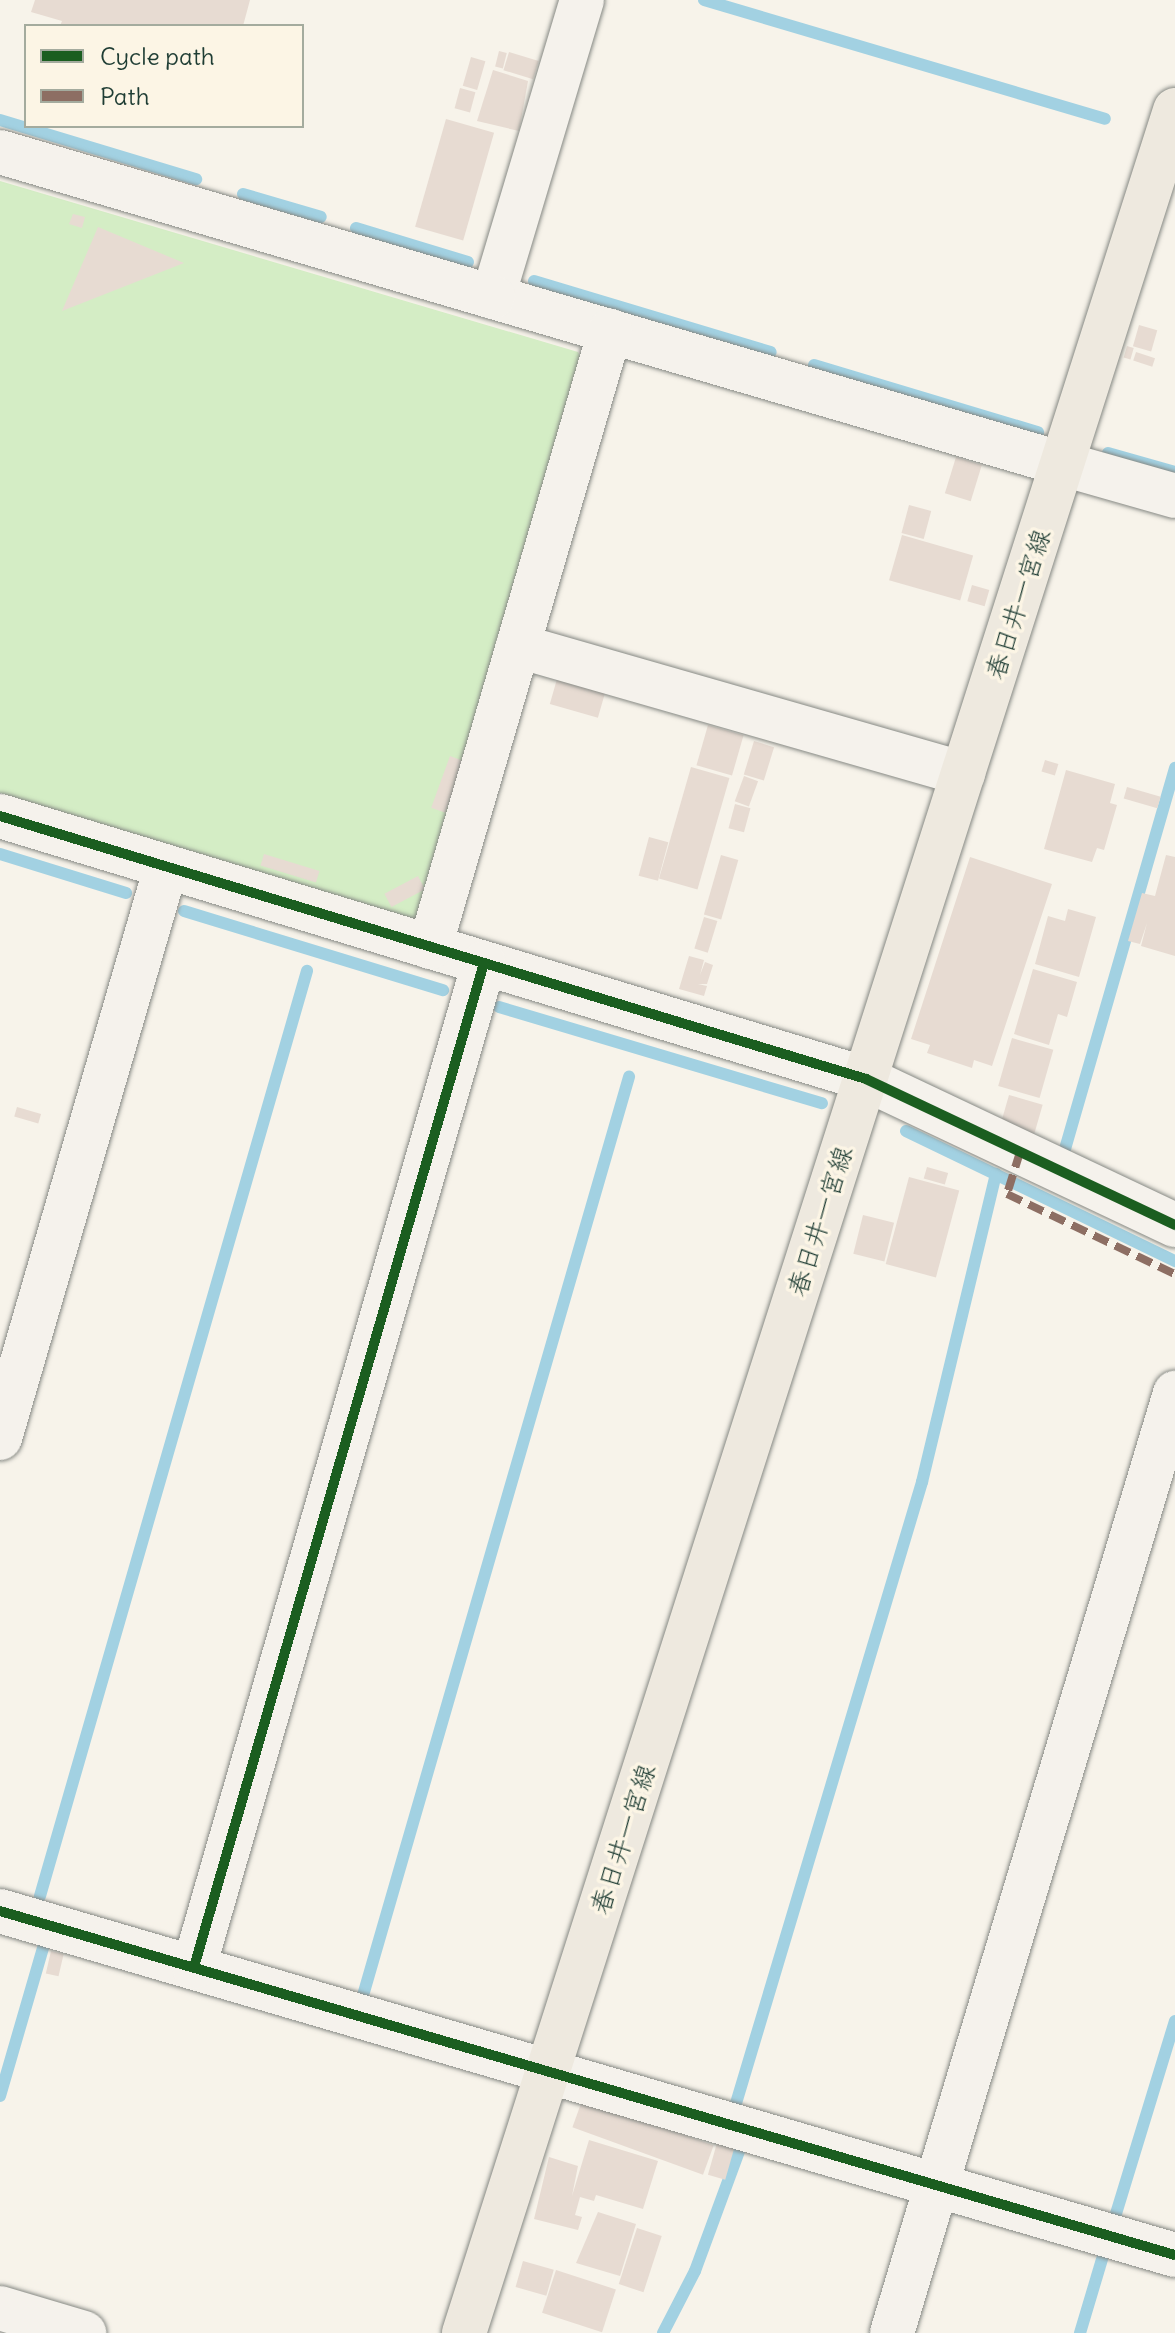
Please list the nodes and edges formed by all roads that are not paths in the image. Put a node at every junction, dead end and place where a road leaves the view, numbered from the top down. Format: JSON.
{"nodes":[{"id":1,"x":582,"y":0,"type":"edge"},
{"id":2,"x":1175,"y":110,"type":"edge"},
{"id":3,"x":0,"y":152,"type":"edge"},
{"id":4,"x":493,"y":297,"type":"junction"},
{"id":5,"x":610,"y":331,"type":"junction"},
{"id":6,"x":1063,"y":464,"type":"junction"},
{"id":7,"x":1175,"y":496,"type":"edge"},
{"id":8,"x":518,"y":646,"type":"junction"},
{"id":9,"x":963,"y":774,"type":"junction"},
{"id":10,"x":0,"y":816,"type":"edge"},
{"id":11,"x":166,"y":867,"type":"junction"},
{"id":12,"x":430,"y":947,"type":"junction"},
{"id":13,"x":484,"y":963,"type":"junction"},
{"id":14,"x":866,"y":1079,"type":"junction"},
{"id":15,"x":1175,"y":1225,"type":"edge"},
{"id":16,"x":1175,"y":1393,"type":"edge"},
{"id":17,"x":0,"y":1438,"type":"edge"},
{"id":18,"x":0,"y":1911,"type":"edge"},
{"id":19,"x":194,"y":1967,"type":"junction"},
{"id":20,"x":549,"y":2071,"type":"junction"},
{"id":21,"x":936,"y":2183,"type":"junction"},
{"id":22,"x":1175,"y":2255,"type":"edge"},
{"id":23,"x":0,"y":2308,"type":"edge"},
{"id":24,"x":84,"y":2333,"type":"edge"},
{"id":25,"x":464,"y":2333,"type":"edge"},
{"id":26,"x":892,"y":2333,"type":"edge"}],
"edges":[{"from":1,"to":4,"type":"street"},
{"from":2,"to":6,"type":"main road","name":"春日井一宮線"},
{"from":3,"to":4,"type":"street"},
{"from":4,"to":5,"type":"street"},
{"from":5,"to":6,"type":"street"},
{"from":5,"to":8,"type":"street"},
{"from":6,"to":7,"type":"street"},
{"from":6,"to":9,"type":"main road","name":"春日井一宮線"},
{"from":8,"to":9,"type":"street"},
{"from":8,"to":12,"type":"street"},
{"from":9,"to":14,"type":"main road","name":"春日井一宮線"},
{"from":10,"to":11,"type":"street"},
{"from":11,"to":12,"type":"street"},
{"from":11,"to":17,"type":"street"},
{"from":12,"to":13,"type":"street"},
{"from":13,"to":14,"type":"street"},
{"from":13,"to":19,"type":"street"},
{"from":14,"to":15,"type":"street"},
{"from":14,"to":20,"type":"main road","name":"春日井一宮線"},
{"from":16,"to":21,"type":"street"},
{"from":18,"to":19,"type":"street"},
{"from":19,"to":20,"type":"street"},
{"from":20,"to":21,"type":"street"},
{"from":20,"to":25,"type":"main road","name":"春日井一宮線"},
{"from":21,"to":22,"type":"street"},
{"from":21,"to":26,"type":"street"},
{"from":23,"to":24,"type":"street"}]}
